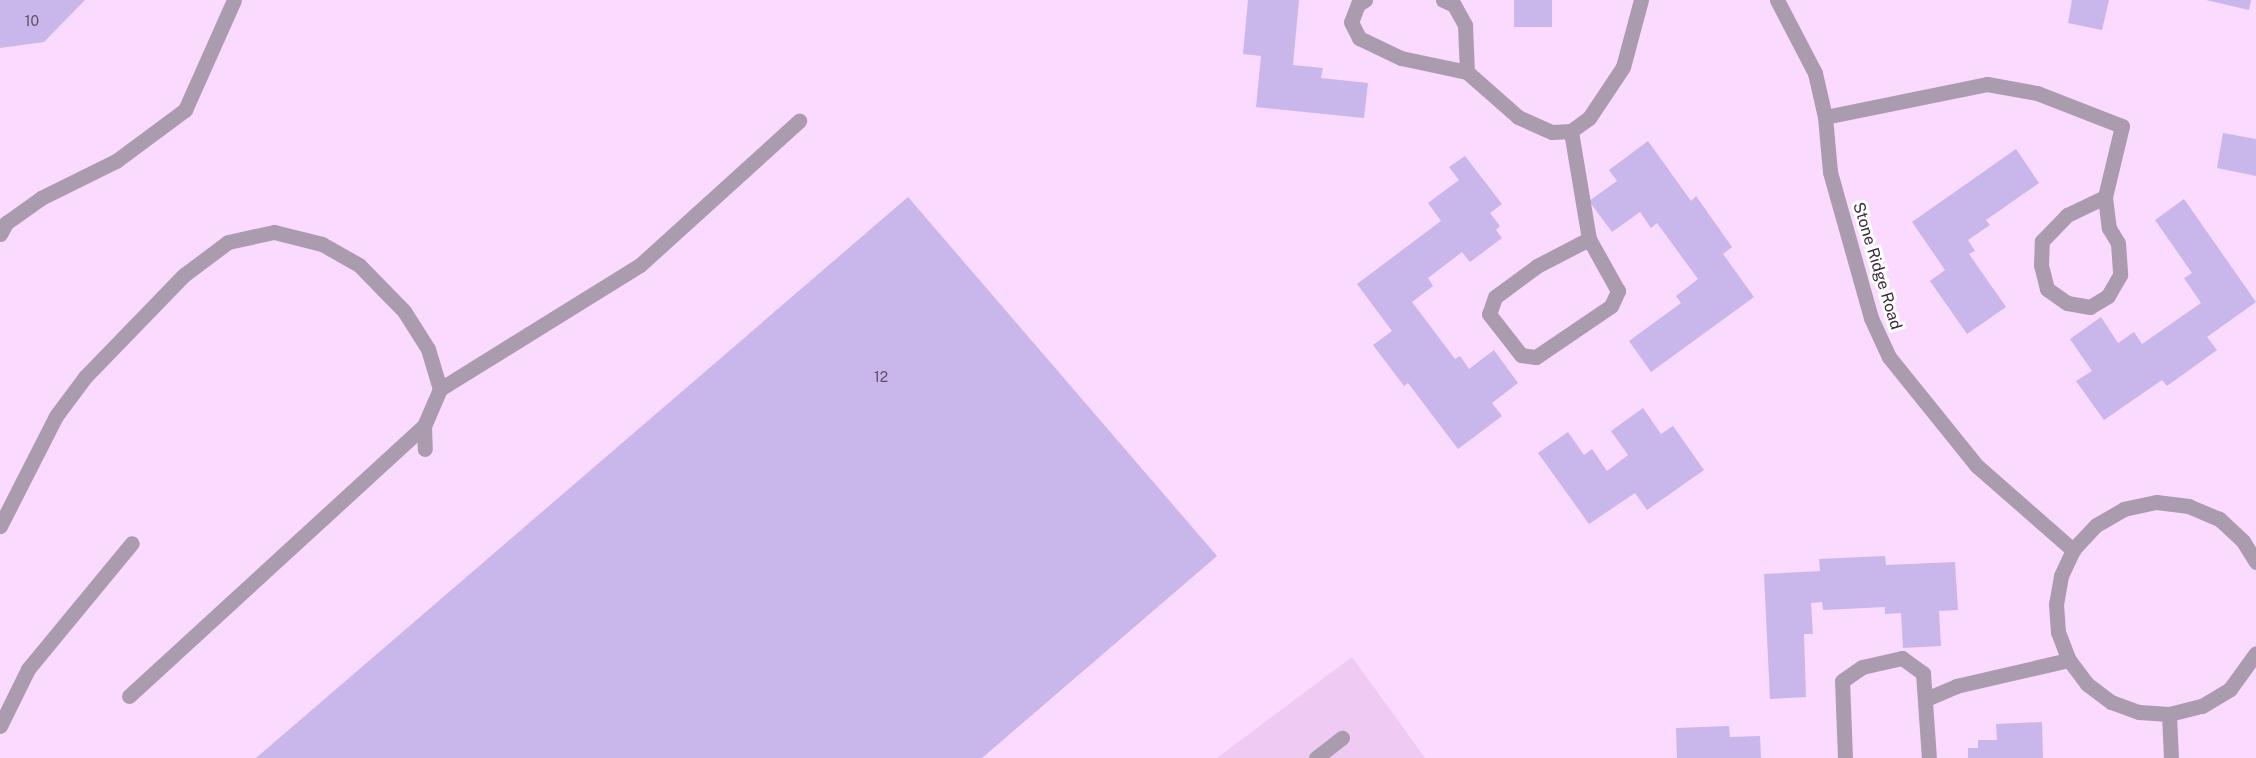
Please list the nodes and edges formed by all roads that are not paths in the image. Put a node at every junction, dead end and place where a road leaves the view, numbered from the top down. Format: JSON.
{"nodes":[{"id":1,"x":234,"y":0,"type":"edge"},
{"id":2,"x":1365,"y":0,"type":"edge"},
{"id":3,"x":1443,"y":0,"type":"edge"},
{"id":4,"x":1641,"y":0,"type":"edge"},
{"id":5,"x":1777,"y":0,"type":"edge"},
{"id":6,"x":1467,"y":72,"type":"junction"},
{"id":7,"x":1825,"y":117,"type":"junction"},
{"id":8,"x":799,"y":122,"type":"dead end"},
{"id":9,"x":1570,"y":132,"type":"junction"},
{"id":10,"x":2105,"y":197,"type":"junction"},
{"id":11,"x":0,"y":234,"type":"edge"},
{"id":12,"x":1589,"y":239,"type":"junction"},
{"id":13,"x":440,"y":389,"type":"junction"},
{"id":14,"x":424,"y":426,"type":"junction"},
{"id":15,"x":425,"y":449,"type":"dead end"},
{"id":16,"x":0,"y":526,"type":"edge"},
{"id":17,"x":132,"y":543,"type":"dead end"},
{"id":18,"x":2073,"y":550,"type":"junction"},
{"id":19,"x":2256,"y":562,"type":"edge"},
{"id":20,"x":2256,"y":653,"type":"edge"},
{"id":21,"x":2069,"y":660,"type":"junction"},
{"id":22,"x":129,"y":696,"type":"dead end"},
{"id":23,"x":1926,"y":699,"type":"junction"},
{"id":24,"x":2169,"y":714,"type":"junction"},
{"id":25,"x":0,"y":726,"type":"edge"},
{"id":26,"x":1342,"y":738,"type":"dead end"},
{"id":27,"x":1316,"y":758,"type":"edge"},
{"id":28,"x":1845,"y":758,"type":"edge"},
{"id":29,"x":1929,"y":758,"type":"edge"},
{"id":30,"x":2171,"y":758,"type":"edge"}],
"edges":[{"from":1,"to":11,"type":"street"},
{"from":2,"to":6,"type":"street"},
{"from":3,"to":6,"type":"street"},
{"from":4,"to":9,"type":"street"},
{"from":5,"to":7,"type":"street","name":"Stone Ridge Road"},
{"from":6,"to":9,"type":"street"},
{"from":7,"to":10,"type":"street"},
{"from":7,"to":18,"type":"street","name":"Stone Ridge Road"},
{"from":8,"to":13,"type":"street"},
{"from":9,"to":12,"type":"street"},
{"from":10,"to":10,"type":"street"},
{"from":12,"to":12,"type":"street"},
{"from":13,"to":14,"type":"street"},
{"from":13,"to":16,"type":"street"},
{"from":14,"to":15,"type":"street"},
{"from":14,"to":22,"type":"street"},
{"from":17,"to":25,"type":"street"},
{"from":18,"to":19,"type":"street"},
{"from":18,"to":21,"type":"street"},
{"from":20,"to":24,"type":"street"},
{"from":21,"to":23,"type":"street"},
{"from":21,"to":24,"type":"street"},
{"from":23,"to":28,"type":"street"},
{"from":23,"to":29,"type":"street"},
{"from":24,"to":30,"type":"street"},
{"from":26,"to":27,"type":"street"}]}
